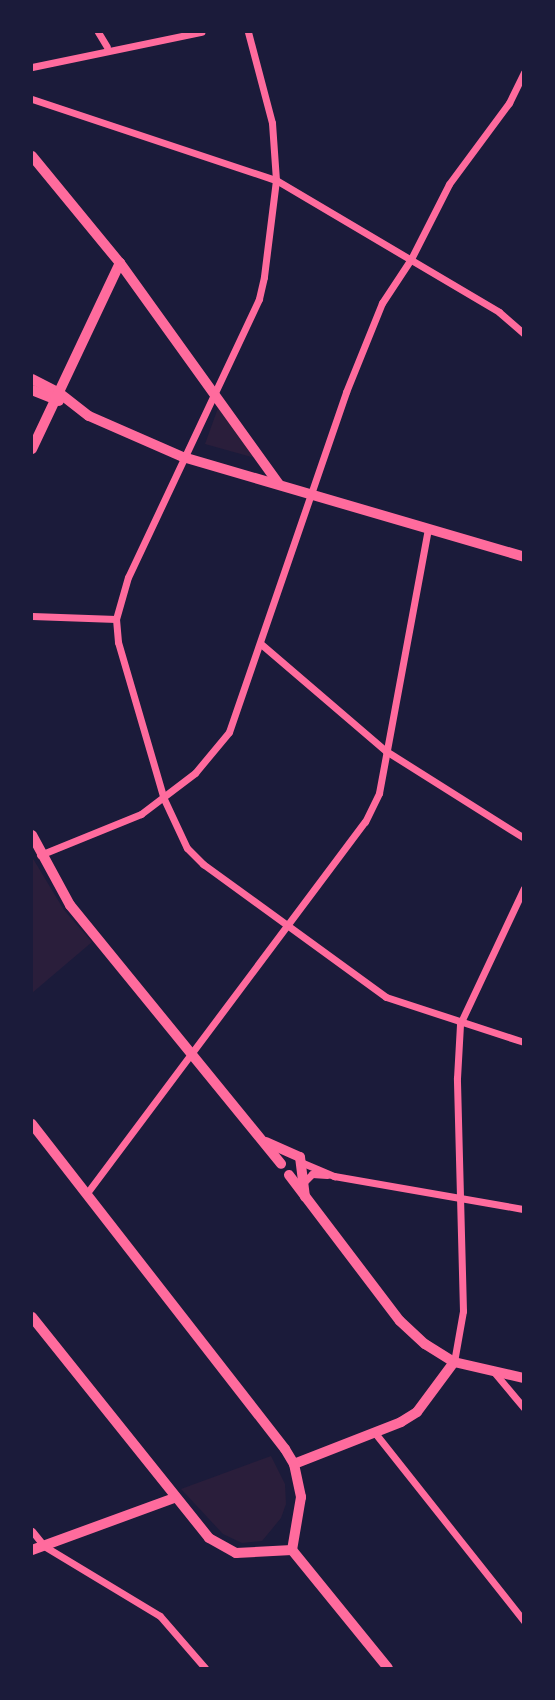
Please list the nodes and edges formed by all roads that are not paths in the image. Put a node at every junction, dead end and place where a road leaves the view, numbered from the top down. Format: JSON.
{"nodes":[{"id":1,"x":98,"y":32,"type":"edge"},
{"id":2,"x":201,"y":32,"type":"edge"},
{"id":3,"x":248,"y":32,"type":"edge"},
{"id":4,"x":107,"y":47,"type":"junction"},
{"id":5,"x":32,"y":66,"type":"edge"},
{"id":6,"x":523,"y":72,"type":"edge"},
{"id":7,"x":32,"y":99,"type":"edge"},
{"id":8,"x":32,"y":156,"type":"edge"},
{"id":9,"x":276,"y":180,"type":"junction"},
{"id":10,"x":411,"y":259,"type":"junction"},
{"id":11,"x":120,"y":263,"type":"junction"},
{"id":12,"x":523,"y":334,"type":"edge"},
{"id":13,"x":32,"y":379,"type":"edge"},
{"id":14,"x":32,"y":390,"type":"edge"},
{"id":15,"x":213,"y":394,"type":"junction"},
{"id":16,"x":56,"y":396,"type":"junction"},
{"id":17,"x":32,"y":449,"type":"edge"},
{"id":18,"x":183,"y":457,"type":"junction"},
{"id":19,"x":279,"y":485,"type":"junction"},
{"id":20,"x":310,"y":493,"type":"junction"},
{"id":21,"x":428,"y":528,"type":"junction"},
{"id":22,"x":523,"y":557,"type":"edge"},
{"id":23,"x":32,"y":616,"type":"edge"},
{"id":24,"x":116,"y":619,"type":"junction"},
{"id":25,"x":261,"y":644,"type":"junction"},
{"id":26,"x":386,"y":751,"type":"junction"},
{"id":27,"x":164,"y":799,"type":"junction"},
{"id":28,"x":32,"y":835,"type":"edge"},
{"id":29,"x":523,"y":838,"type":"edge"},
{"id":30,"x":39,"y":855,"type":"junction"},
{"id":31,"x":523,"y":888,"type":"edge"},
{"id":32,"x":289,"y":926,"type":"junction"},
{"id":33,"x":460,"y":1024,"type":"junction"},
{"id":34,"x":523,"y":1042,"type":"edge"},
{"id":35,"x":193,"y":1052,"type":"junction"},
{"id":36,"x":32,"y":1124,"type":"edge"},
{"id":37,"x":259,"y":1138,"type":"junction"},
{"id":38,"x":287,"y":1154,"type":"junction"},
{"id":39,"x":281,"y":1164,"type":"junction"},
{"id":40,"x":302,"y":1167,"type":"junction"},
{"id":41,"x":289,"y":1175,"type":"junction"},
{"id":42,"x":334,"y":1176,"type":"junction"},
{"id":43,"x":303,"y":1184,"type":"junction"},
{"id":44,"x":88,"y":1193,"type":"junction"},
{"id":45,"x":459,"y":1195,"type":"junction"},
{"id":46,"x":306,"y":1199,"type":"junction"},
{"id":47,"x":523,"y":1209,"type":"edge"},
{"id":48,"x":32,"y":1317,"type":"edge"},
{"id":49,"x":454,"y":1362,"type":"junction"},
{"id":50,"x":493,"y":1371,"type":"junction"},
{"id":51,"x":523,"y":1378,"type":"edge"},
{"id":52,"x":523,"y":1408,"type":"edge"},
{"id":53,"x":375,"y":1433,"type":"junction"},
{"id":54,"x":294,"y":1464,"type":"junction"},
{"id":55,"x":174,"y":1498,"type":"junction"},
{"id":56,"x":32,"y":1531,"type":"edge"},
{"id":57,"x":44,"y":1546,"type":"junction"},
{"id":58,"x":32,"y":1550,"type":"edge"},
{"id":59,"x":292,"y":1550,"type":"junction"},
{"id":60,"x":523,"y":1621,"type":"edge"},
{"id":61,"x":205,"y":1668,"type":"edge"},
{"id":62,"x":388,"y":1668,"type":"edge"}],
"edges":[{"from":1,"to":4,"type":"street"},
{"from":2,"to":4,"type":"street"},
{"from":3,"to":9,"type":"street"},
{"from":4,"to":5,"type":"street"},
{"from":6,"to":10,"type":"street"},
{"from":7,"to":9,"type":"street"},
{"from":8,"to":11,"type":"street"},
{"from":9,"to":10,"type":"street"},
{"from":9,"to":15,"type":"street"},
{"from":10,"to":12,"type":"street"},
{"from":10,"to":20,"type":"street"},
{"from":11,"to":15,"type":"street"},
{"from":11,"to":16,"type":"street"},
{"from":13,"to":16,"type":"street"},
{"from":14,"to":16,"type":"street"},
{"from":15,"to":18,"type":"street"},
{"from":15,"to":19,"type":"street"},
{"from":16,"to":17,"type":"street"},
{"from":16,"to":18,"type":"street"},
{"from":18,"to":19,"type":"street"},
{"from":18,"to":24,"type":"street"},
{"from":19,"to":20,"type":"street"},
{"from":20,"to":21,"type":"street"},
{"from":20,"to":25,"type":"street"},
{"from":21,"to":22,"type":"street"},
{"from":21,"to":26,"type":"street"},
{"from":23,"to":24,"type":"street"},
{"from":24,"to":27,"type":"street"},
{"from":25,"to":26,"type":"street"},
{"from":25,"to":27,"type":"street"},
{"from":26,"to":29,"type":"street"},
{"from":26,"to":32,"type":"street"},
{"from":27,"to":30,"type":"street"},
{"from":27,"to":32,"type":"street"},
{"from":28,"to":30,"type":"street"},
{"from":30,"to":35,"type":"street"},
{"from":31,"to":33,"type":"street"},
{"from":32,"to":33,"type":"street"},
{"from":32,"to":35,"type":"street"},
{"from":33,"to":34,"type":"street"},
{"from":33,"to":45,"type":"street"},
{"from":35,"to":37,"type":"street"},
{"from":35,"to":44,"type":"street"},
{"from":36,"to":44,"type":"main road"},
{"from":37,"to":38,"type":"street"},
{"from":37,"to":39,"type":"street"},
{"from":38,"to":39,"type":"street"},
{"from":38,"to":40,"type":"street"},
{"from":39,"to":41,"type":"street"},
{"from":40,"to":41,"type":"street"},
{"from":40,"to":42,"type":"street"},
{"from":40,"to":43,"type":"street"},
{"from":41,"to":46,"type":"street"},
{"from":42,"to":43,"type":"street"},
{"from":42,"to":45,"type":"street"},
{"from":43,"to":46,"type":"street"},
{"from":44,"to":54,"type":"main road"},
{"from":45,"to":47,"type":"street"},
{"from":45,"to":49,"type":"street"},
{"from":46,"to":49,"type":"street"},
{"from":48,"to":55,"type":"street"},
{"from":49,"to":50,"type":"street"},
{"from":49,"to":53,"type":"street"},
{"from":50,"to":51,"type":"street"},
{"from":50,"to":52,"type":"street"},
{"from":53,"to":54,"type":"street"},
{"from":53,"to":60,"type":"street"},
{"from":54,"to":59,"type":"main road"},
{"from":55,"to":57,"type":"street"},
{"from":55,"to":59,"type":"street"},
{"from":56,"to":57,"type":"street"},
{"from":57,"to":58,"type":"street"},
{"from":57,"to":61,"type":"street"},
{"from":59,"to":62,"type":"main road"}]}
